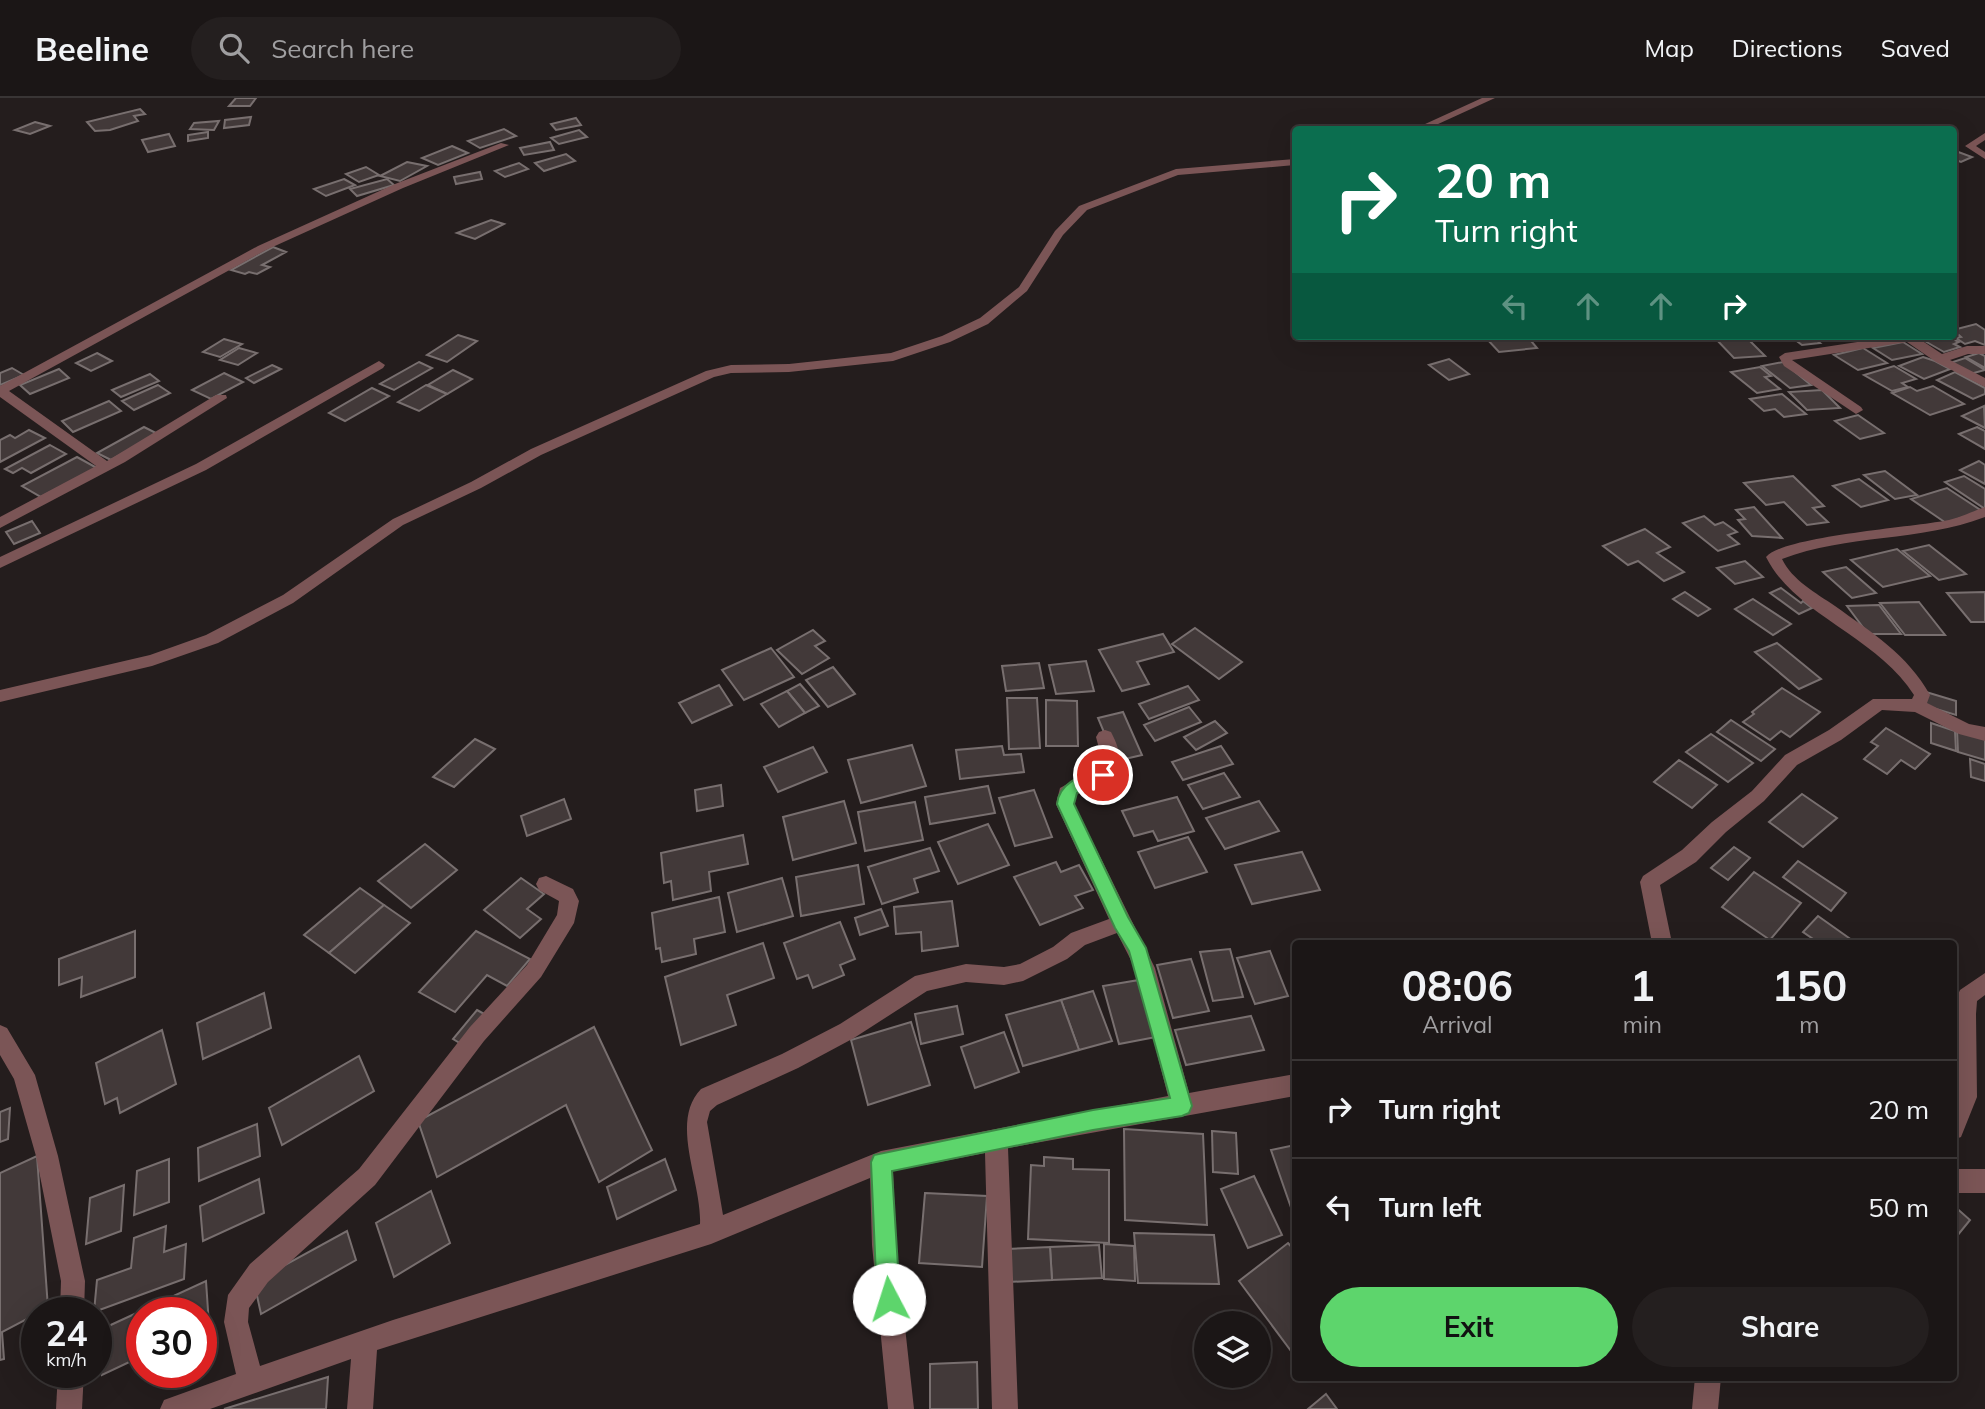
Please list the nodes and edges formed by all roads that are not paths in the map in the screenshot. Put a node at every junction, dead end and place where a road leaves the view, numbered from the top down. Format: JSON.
{"nodes":[{"id":1,"x":1490,"y":98,"type":"edge"},
{"id":2,"x":1425,"y":126,"type":"edge"},
{"id":3,"x":1985,"y":136,"type":"edge"},
{"id":4,"x":505,"y":145,"type":"dead end"},
{"id":5,"x":1985,"y":156,"type":"edge"},
{"id":6,"x":1292,"y":162,"type":"edge"},
{"id":7,"x":1889,"y":340,"type":"edge"},
{"id":8,"x":1912,"y":340,"type":"edge"},
{"id":9,"x":1985,"y":349,"type":"edge"},
{"id":10,"x":1940,"y":359,"type":"junction"},
{"id":11,"x":379,"y":365,"type":"dead end"},
{"id":12,"x":1985,"y":383,"type":"edge"},
{"id":13,"x":221,"y":398,"type":"dead end"},
{"id":14,"x":1856,"y":410,"type":"dead end"},
{"id":15,"x":105,"y":466,"type":"junction"},
{"id":16,"x":1985,"y":512,"type":"edge"},
{"id":17,"x":0,"y":523,"type":"edge"},
{"id":18,"x":0,"y":563,"type":"edge"},
{"id":19,"x":0,"y":696,"type":"edge"},
{"id":20,"x":1919,"y":706,"type":"junction"},
{"id":21,"x":1985,"y":734,"type":"edge"},
{"id":22,"x":1105,"y":737,"type":"dead end"},
{"id":23,"x":546,"y":884,"type":"dead end"},
{"id":24,"x":1121,"y":923,"type":"junction"},
{"id":25,"x":1661,"y":940,"type":"edge"},
{"id":26,"x":1985,"y":982,"type":"edge"},
{"id":27,"x":0,"y":1035,"type":"edge"},
{"id":28,"x":1292,"y":1086,"type":"edge"},
{"id":29,"x":1182,"y":1106,"type":"junction"},
{"id":30,"x":1957,"y":1122,"type":"edge"},
{"id":31,"x":996,"y":1139,"type":"junction"},
{"id":32,"x":881,"y":1162,"type":"junction"},
{"id":33,"x":1957,"y":1181,"type":"edge"},
{"id":34,"x":1985,"y":1181,"type":"edge"},
{"id":35,"x":711,"y":1232,"type":"junction"},
{"id":36,"x":72,"y":1297,"type":"edge"},
{"id":37,"x":365,"y":1342,"type":"junction"},
{"id":38,"x":1708,"y":1381,"type":"edge"},
{"id":39,"x":251,"y":1383,"type":"junction"},
{"id":40,"x":70,"y":1388,"type":"edge"},
{"id":41,"x":69,"y":1409,"type":"edge"},
{"id":42,"x":173,"y":1409,"type":"edge"},
{"id":43,"x":360,"y":1409,"type":"edge"},
{"id":44,"x":901,"y":1409,"type":"edge"},
{"id":45,"x":1005,"y":1409,"type":"edge"},
{"id":46,"x":1705,"y":1409,"type":"edge"}],
"edges":[{"from":1,"to":2,"type":"street"},
{"from":3,"to":5,"type":"street"},
{"from":4,"to":15,"type":"street"},
{"from":6,"to":19,"type":"street"},
{"from":7,"to":14,"type":"street"},
{"from":8,"to":10,"type":"street"},
{"from":9,"to":10,"type":"street"},
{"from":10,"to":12,"type":"street"},
{"from":11,"to":18,"type":"street"},
{"from":13,"to":15,"type":"street"},
{"from":15,"to":17,"type":"street"},
{"from":16,"to":20,"type":"street"},
{"from":20,"to":21,"type":"street"},
{"from":20,"to":25,"type":"street"},
{"from":22,"to":24,"type":"street"},
{"from":23,"to":39,"type":"street"},
{"from":24,"to":29,"type":"street"},
{"from":24,"to":35,"type":"street"},
{"from":26,"to":30,"type":"street"},
{"from":27,"to":36,"type":"street"},
{"from":28,"to":29,"type":"street"},
{"from":29,"to":31,"type":"street"},
{"from":31,"to":32,"type":"street"},
{"from":31,"to":45,"type":"street"},
{"from":32,"to":35,"type":"street"},
{"from":32,"to":44,"type":"street"},
{"from":33,"to":34,"type":"street"},
{"from":35,"to":37,"type":"street"},
{"from":37,"to":39,"type":"street"},
{"from":37,"to":43,"type":"street"},
{"from":38,"to":46,"type":"street"},
{"from":39,"to":42,"type":"street"},
{"from":40,"to":41,"type":"street"}]}
